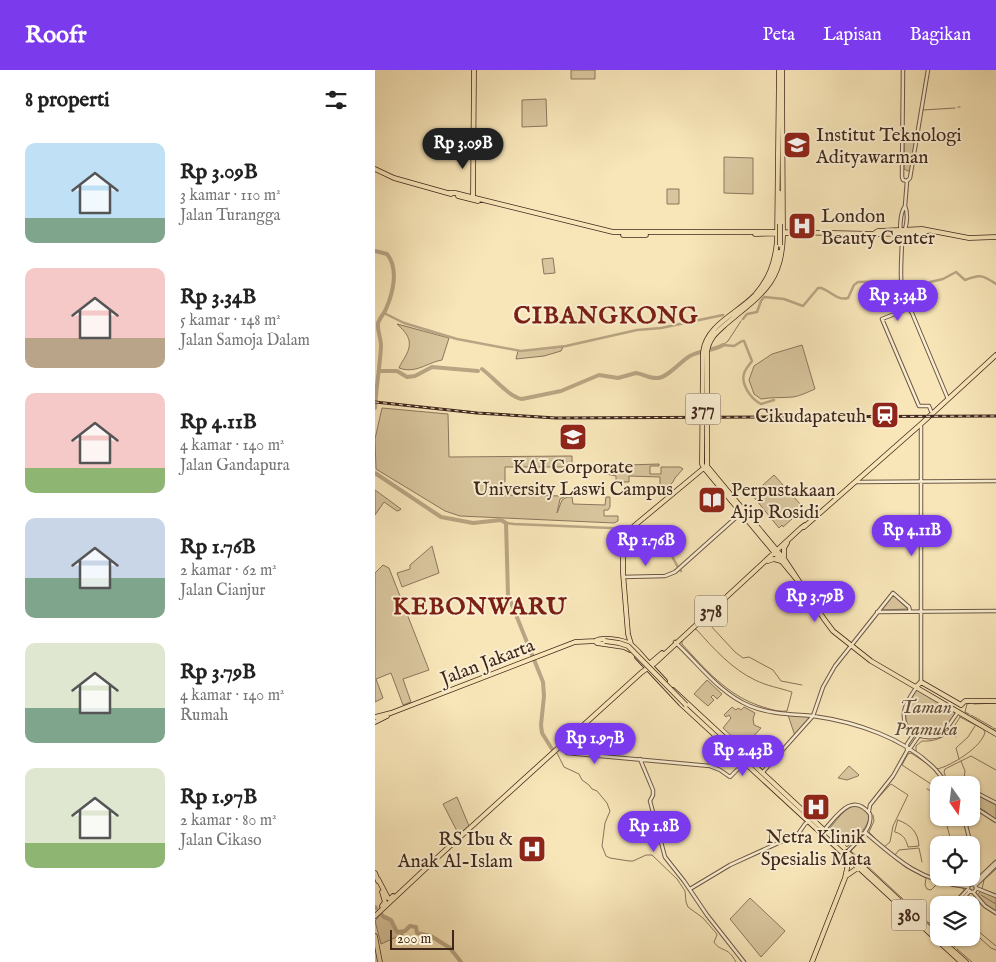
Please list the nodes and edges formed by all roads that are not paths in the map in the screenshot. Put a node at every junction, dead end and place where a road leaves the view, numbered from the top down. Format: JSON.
{"nodes":[{"id":1,"x":474,"y":70,"type":"edge"},
{"id":2,"x":780,"y":70,"type":"edge"},
{"id":3,"x":903,"y":70,"type":"edge"},
{"id":4,"x":928,"y":70,"type":"edge"},
{"id":5,"x":779,"y":158,"type":"junction"},
{"id":6,"x":375,"y":169,"type":"edge"},
{"id":7,"x":903,"y":174,"type":"junction"},
{"id":8,"x":910,"y":175,"type":"junction"},
{"id":9,"x":907,"y":181,"type":"junction"},
{"id":10,"x":449,"y":193,"type":"junction"},
{"id":11,"x":473,"y":197,"type":"junction"},
{"id":12,"x":780,"y":225,"type":"junction"},
{"id":13,"x":902,"y":232,"type":"junction"},
{"id":14,"x":770,"y":233,"type":"junction"},
{"id":15,"x":777,"y":233,"type":"junction"},
{"id":16,"x":783,"y":233,"type":"junction"},
{"id":17,"x":791,"y":233,"type":"junction"},
{"id":18,"x":996,"y":237,"type":"edge"},
{"id":19,"x":780,"y":243,"type":"junction"},
{"id":20,"x":755,"y":297,"type":"junction"},
{"id":21,"x":907,"y":309,"type":"junction"},
{"id":22,"x":996,"y":355,"type":"edge"},
{"id":23,"x":948,"y":397,"type":"junction"},
{"id":24,"x":931,"y":411,"type":"junction"},
{"id":25,"x":921,"y":424,"type":"junction"},
{"id":26,"x":913,"y":432,"type":"junction"},
{"id":27,"x":920,"y":433,"type":"junction"},
{"id":28,"x":877,"y":461,"type":"junction"},
{"id":29,"x":705,"y":466,"type":"junction"},
{"id":30,"x":921,"y":481,"type":"junction"},
{"id":31,"x":996,"y":481,"type":"edge"},
{"id":32,"x":854,"y":482,"type":"junction"},
{"id":33,"x":741,"y":513,"type":"junction"},
{"id":34,"x":805,"y":525,"type":"junction"},
{"id":35,"x":787,"y":543,"type":"junction"},
{"id":36,"x":770,"y":545,"type":"junction"},
{"id":37,"x":782,"y":545,"type":"junction"},
{"id":38,"x":776,"y":552,"type":"junction"},
{"id":39,"x":767,"y":560,"type":"junction"},
{"id":40,"x":784,"y":561,"type":"junction"},
{"id":41,"x":623,"y":577,"type":"junction"},
{"id":42,"x":881,"y":607,"type":"junction"},
{"id":43,"x":910,"y":611,"type":"junction"},
{"id":44,"x":922,"y":611,"type":"junction"},
{"id":45,"x":996,"y":611,"type":"edge"},
{"id":46,"x":877,"y":612,"type":"junction"},
{"id":47,"x":885,"y":612,"type":"junction"},
{"id":48,"x":628,"y":634,"type":"junction"},
{"id":49,"x":595,"y":641,"type":"junction"},
{"id":50,"x":624,"y":641,"type":"junction"},
{"id":51,"x":676,"y":642,"type":"junction"},
{"id":52,"x":631,"y":644,"type":"junction"},
{"id":53,"x":850,"y":645,"type":"junction"},
{"id":54,"x":649,"y":667,"type":"junction"},
{"id":55,"x":921,"y":682,"type":"junction"},
{"id":56,"x":916,"y":687,"type":"junction"},
{"id":57,"x":996,"y":701,"type":"edge"},
{"id":58,"x":961,"y":704,"type":"junction"},
{"id":59,"x":958,"y":712,"type":"junction"},
{"id":60,"x":813,"y":716,"type":"junction"},
{"id":61,"x":701,"y":717,"type":"junction"},
{"id":62,"x":375,"y":719,"type":"edge"},
{"id":63,"x":914,"y":734,"type":"junction"},
{"id":64,"x":996,"y":734,"type":"edge"},
{"id":65,"x":918,"y":737,"type":"junction"},
{"id":66,"x":561,"y":746,"type":"junction"},
{"id":67,"x":907,"y":750,"type":"junction"},
{"id":68,"x":640,"y":759,"type":"junction"},
{"id":69,"x":745,"y":762,"type":"junction"},
{"id":70,"x":762,"y":772,"type":"junction"},
{"id":71,"x":940,"y":776,"type":"edge"},
{"id":72,"x":980,"y":795,"type":"edge"},
{"id":73,"x":996,"y":803,"type":"edge"},
{"id":74,"x":870,"y":805,"type":"junction"},
{"id":75,"x":863,"y":806,"type":"junction"},
{"id":76,"x":980,"y":811,"type":"edge"},
{"id":77,"x":869,"y":812,"type":"junction"},
{"id":78,"x":804,"y":817,"type":"junction"},
{"id":79,"x":809,"y":821,"type":"junction"},
{"id":80,"x":996,"y":821,"type":"edge"},
{"id":81,"x":803,"y":826,"type":"junction"},
{"id":82,"x":823,"y":832,"type":"junction"},
{"id":83,"x":865,"y":832,"type":"junction"},
{"id":84,"x":846,"y":853,"type":"junction"},
{"id":85,"x":849,"y":858,"type":"junction"},
{"id":86,"x":996,"y":863,"type":"edge"},
{"id":87,"x":859,"y":866,"type":"junction"},
{"id":88,"x":426,"y":868,"type":"junction"},
{"id":89,"x":375,"y":873,"type":"edge"},
{"id":90,"x":981,"y":875,"type":"edge"},
{"id":91,"x":846,"y":876,"type":"junction"},
{"id":92,"x":378,"y":879,"type":"junction"},
{"id":93,"x":930,"y":879,"type":"edge"},
{"id":94,"x":980,"y":880,"type":"edge"},
{"id":95,"x":963,"y":886,"type":"joint"},
{"id":96,"x":974,"y":886,"type":"junction"},
{"id":97,"x":690,"y":889,"type":"junction"},
{"id":98,"x":980,"y":890,"type":"junction"},
{"id":99,"x":969,"y":891,"type":"junction"},
{"id":100,"x":964,"y":896,"type":"edge"},
{"id":101,"x":975,"y":896,"type":"joint"},
{"id":102,"x":996,"y":896,"type":"edge"},
{"id":103,"x":980,"y":901,"type":"edge"},
{"id":104,"x":996,"y":913,"type":"edge"},
{"id":105,"x":375,"y":914,"type":"edge"},
{"id":106,"x":930,"y":931,"type":"edge"},
{"id":107,"x":375,"y":936,"type":"edge"},
{"id":108,"x":945,"y":946,"type":"edge"},
{"id":109,"x":949,"y":946,"type":"edge"},
{"id":110,"x":380,"y":962,"type":"edge"},
{"id":111,"x":744,"y":962,"type":"edge"},
{"id":112,"x":812,"y":962,"type":"edge"},
{"id":113,"x":961,"y":962,"type":"edge"},
{"id":114,"x":966,"y":962,"type":"edge"}],
"edges":[{"from":1,"to":11,"type":"main road"},
{"from":2,"to":5,"type":"main road"},
{"from":3,"to":7,"type":"street"},
{"from":4,"to":8,"type":"street"},
{"from":5,"to":12,"type":"main road"},
{"from":5,"to":12,"type":"main road"},
{"from":6,"to":10,"type":"main road"},
{"from":7,"to":8,"type":"street"},
{"from":7,"to":9,"type":"street"},
{"from":8,"to":9,"type":"street"},
{"from":9,"to":13,"type":"street"},
{"from":10,"to":11,"type":"main road"},
{"from":10,"to":14,"type":"main road"},
{"from":11,"to":14,"type":"main road"},
{"from":12,"to":14,"type":"main road"},
{"from":12,"to":15,"type":"main road"},
{"from":12,"to":16,"type":"main road"},
{"from":12,"to":17,"type":"main road"},
{"from":12,"to":19,"type":"main road","bridge":true},
{"from":13,"to":17,"type":"main road"},
{"from":13,"to":18,"type":"main road"},
{"from":13,"to":21,"type":"street"},
{"from":14,"to":15,"type":"main road"},
{"from":14,"to":19,"type":"main road"},
{"from":15,"to":16,"type":"main road"},
{"from":15,"to":19,"type":"main road","number":"377"},
{"from":16,"to":17,"type":"main road"},
{"from":16,"to":19,"type":"main road","number":"377"},
{"from":17,"to":19,"type":"main road"},
{"from":19,"to":20,"type":"main road","number":"377"},
{"from":19,"to":20,"type":"main road","number":"377"},
{"from":20,"to":29,"type":"main road","number":"377"},
{"from":21,"to":23,"type":"street"},
{"from":21,"to":24,"type":"street"},
{"from":22,"to":23,"type":"main road"},
{"from":23,"to":24,"type":"main road"},
{"from":23,"to":25,"type":"main road"},
{"from":24,"to":28,"type":"main road"},
{"from":25,"to":26,"type":"main road"},
{"from":25,"to":27,"type":"street"},
{"from":26,"to":27,"type":"street"},
{"from":26,"to":28,"type":"main road"},
{"from":27,"to":30,"type":"street"},
{"from":28,"to":32,"type":"main road"},
{"from":29,"to":33,"type":"main road"},
{"from":29,"to":36,"type":"main road"},
{"from":29,"to":41,"type":"main road"},
{"from":30,"to":31,"type":"street"},
{"from":30,"to":32,"type":"street"},
{"from":30,"to":44,"type":"street"},
{"from":32,"to":34,"type":"main road"},
{"from":33,"to":36,"type":"main road"},
{"from":33,"to":41,"type":"street"},
{"from":34,"to":35,"type":"main road"},
{"from":34,"to":37,"type":"main road"},
{"from":35,"to":38,"type":"main road"},
{"from":35,"to":40,"type":"main road"},
{"from":36,"to":37,"type":"main road"},
{"from":36,"to":38,"type":"main road"},
{"from":36,"to":39,"type":"main road"},
{"from":37,"to":38,"type":"main road"},
{"from":38,"to":39,"type":"main road","number":"378"},
{"from":38,"to":40,"type":"main road"},
{"from":39,"to":40,"type":"main road"},
{"from":39,"to":51,"type":"main road","number":"378"},
{"from":40,"to":53,"type":"main road"},
{"from":41,"to":48,"type":"main road"},
{"from":42,"to":43,"type":"street"},
{"from":42,"to":46,"type":"street"},
{"from":42,"to":47,"type":"street"},
{"from":43,"to":44,"type":"street"},
{"from":43,"to":47,"type":"street"},
{"from":44,"to":45,"type":"street"},
{"from":44,"to":55,"type":"street"},
{"from":46,"to":47,"type":"street"},
{"from":46,"to":53,"type":"street"},
{"from":48,"to":50,"type":"main road"},
{"from":48,"to":52,"type":"main road"},
{"from":49,"to":50,"type":"main road","name":"Jalan Jakarta"},
{"from":49,"to":54,"type":"main road","name":"Jalan Jakarta"},
{"from":49,"to":61,"type":"main road","name":"Jalan Jakarta","bridge":true},
{"from":49,"to":62,"type":"main road","name":"Jalan Jakarta"},
{"from":50,"to":52,"type":"main road","name":"Jalan Jakarta"},
{"from":51,"to":54,"type":"main road","number":"378"},
{"from":51,"to":60,"type":"street"},
{"from":52,"to":54,"type":"main road","name":"Jalan Jakarta"},
{"from":53,"to":56,"type":"main road"},
{"from":53,"to":60,"type":"street"},
{"from":54,"to":61,"type":"main road","number":"380"},
{"from":54,"to":66,"type":"main road"},
{"from":54,"to":69,"type":"main road","number":"380"},
{"from":55,"to":56,"type":"main road"},
{"from":55,"to":58,"type":"main road"},
{"from":56,"to":59,"type":"main road"},
{"from":56,"to":63,"type":"street"},
{"from":57,"to":58,"type":"main road"},
{"from":58,"to":59,"type":"main road"},
{"from":59,"to":64,"type":"main road"},
{"from":59,"to":65,"type":"street"},
{"from":60,"to":67,"type":"street"},
{"from":60,"to":70,"type":"street"},
{"from":61,"to":70,"type":"main road","number":"380"},
{"from":63,"to":65,"type":"street"},
{"from":63,"to":67,"type":"street"},
{"from":65,"to":67,"type":"street"},
{"from":66,"to":68,"type":"street"},
{"from":66,"to":88,"type":"main road"},
{"from":67,"to":71,"type":"street"},
{"from":67,"to":74,"type":"street"},
{"from":68,"to":69,"type":"street"},
{"from":68,"to":97,"type":"street"},
{"from":69,"to":78,"type":"main road","number":"380"},
{"from":70,"to":82,"type":"main road","number":"380"},
{"from":72,"to":73,"type":"street"},
{"from":74,"to":75,"type":"street"},
{"from":74,"to":77,"type":"street"},
{"from":75,"to":77,"type":"street"},
{"from":75,"to":82,"type":"street"},
{"from":76,"to":80,"type":"street"},
{"from":77,"to":83,"type":"street"},
{"from":78,"to":79,"type":"main road","number":"380"},
{"from":78,"to":81,"type":"street"},
{"from":79,"to":81,"type":"street"},
{"from":79,"to":82,"type":"main road","number":"380"},
{"from":81,"to":97,"type":"street"},
{"from":82,"to":84,"type":"main road","number":"380"},
{"from":83,"to":84,"type":"street"},
{"from":83,"to":93,"type":"street"},
{"from":84,"to":85,"type":"main road","number":"380"},
{"from":84,"to":87,"type":"main road","number":"380"},
{"from":85,"to":87,"type":"main road","number":"380"},
{"from":85,"to":91,"type":"main road"},
{"from":86,"to":90,"type":"street"},
{"from":86,"to":94,"type":"street"},
{"from":87,"to":91,"type":"main road"},
{"from":87,"to":106,"type":"main road","number":"380"},
{"from":88,"to":92,"type":"main road"},
{"from":88,"to":105,"type":"main road"},
{"from":89,"to":92,"type":"main road"},
{"from":91,"to":112,"type":"main road"},
{"from":92,"to":105,"type":"main road"},
{"from":95,"to":99,"type":"street"},
{"from":95,"to":99,"type":"street"},
{"from":96,"to":98,"type":"street"},
{"from":96,"to":99,"type":"street"},
{"from":96,"to":99,"type":"street"},
{"from":97,"to":111,"type":"street"},
{"from":98,"to":101,"type":"street"},
{"from":98,"to":102,"type":"street"},
{"from":99,"to":100,"type":"street"},
{"from":99,"to":101,"type":"street"},
{"from":103,"to":104,"type":"street"},
{"from":107,"to":110,"type":"main road"},
{"from":108,"to":113,"type":"main road","number":"380"},
{"from":109,"to":114,"type":"main road","number":"380"}]}
